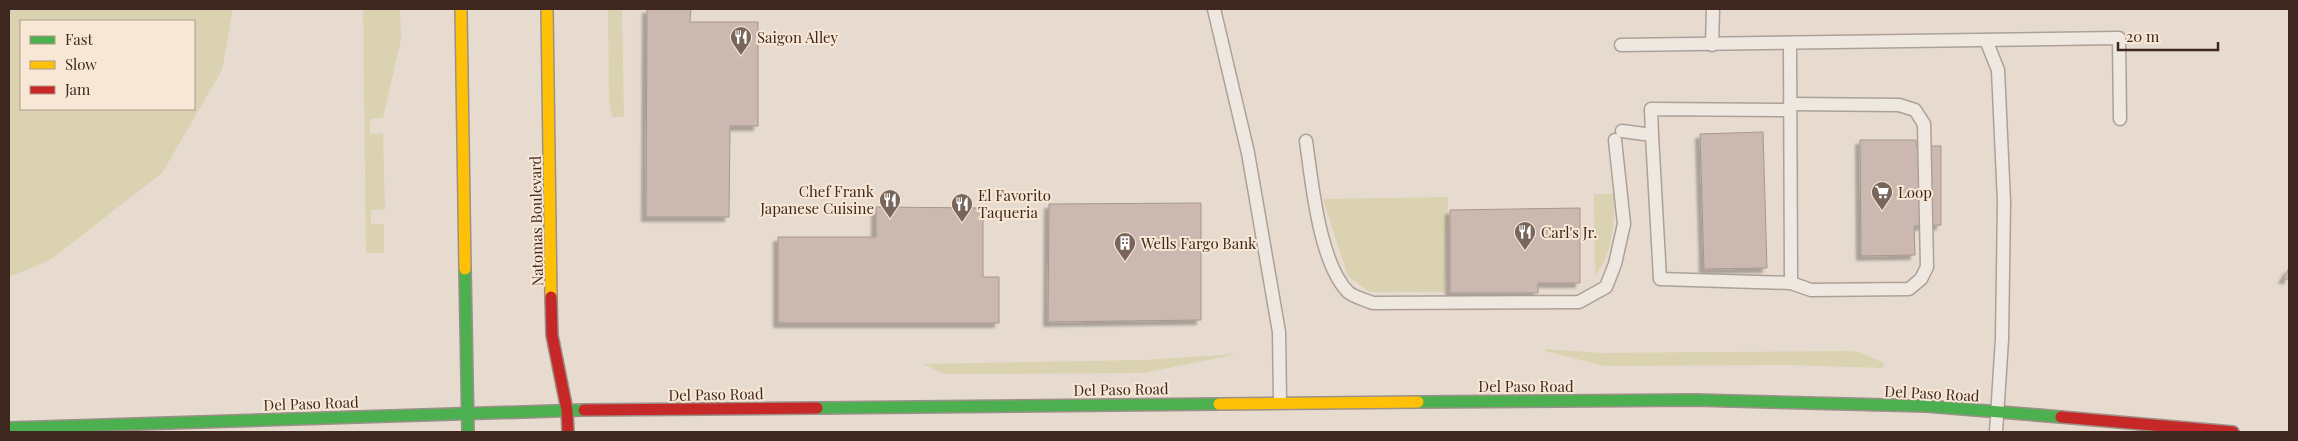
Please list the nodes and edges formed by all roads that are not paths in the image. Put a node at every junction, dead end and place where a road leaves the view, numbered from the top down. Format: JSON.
{"nodes":[{"id":1,"x":461,"y":9,"type":"edge"},
{"id":2,"x":547,"y":9,"type":"edge"},
{"id":3,"x":1214,"y":9,"type":"edge"},
{"id":4,"x":1713,"y":9,"type":"edge"},
{"id":5,"x":1986,"y":40,"type":"junction"},
{"id":6,"x":1790,"y":44,"type":"junction"},
{"id":7,"x":1621,"y":45,"type":"dead end"},
{"id":8,"x":1712,"y":45,"type":"junction"},
{"id":9,"x":1790,"y":107,"type":"junction"},
{"id":10,"x":2120,"y":119,"type":"dead end"},
{"id":11,"x":1652,"y":135,"type":"junction"},
{"id":12,"x":1306,"y":141,"type":"dead end"},
{"id":13,"x":1791,"y":283,"type":"junction"},
{"id":14,"x":1280,"y":402,"type":"junction"},
{"id":15,"x":567,"y":410,"type":"junction"},
{"id":16,"x":1997,"y":412,"type":"junction"},
{"id":17,"x":468,"y":413,"type":"junction"},
{"id":18,"x":9,"y":428,"type":"edge"},
{"id":19,"x":468,"y":432,"type":"edge"},
{"id":20,"x":568,"y":432,"type":"edge"},
{"id":21,"x":1996,"y":432,"type":"edge"},
{"id":22,"x":2233,"y":432,"type":"edge"}],
"edges":[{"from":1,"to":17,"type":"main road"},
{"from":2,"to":15,"type":"main road","name":"Natomas Boulevard"},
{"from":3,"to":14,"type":"lane"},
{"from":4,"to":8,"type":"lane"},
{"from":5,"to":6,"type":"lane"},
{"from":5,"to":10,"type":"lane"},
{"from":5,"to":16,"type":"lane"},
{"from":6,"to":8,"type":"lane"},
{"from":6,"to":9,"type":"lane"},
{"from":7,"to":8,"type":"lane"},
{"from":9,"to":11,"type":"lane"},
{"from":9,"to":13,"type":"lane"},
{"from":9,"to":13,"type":"lane"},
{"from":11,"to":12,"type":"lane"},
{"from":11,"to":13,"type":"lane"},
{"from":14,"to":15,"type":"main road","name":"Del Paso Road"},
{"from":14,"to":16,"type":"main road","name":"Del Paso Road"},
{"from":15,"to":17,"type":"main road","name":"Del Paso Road"},
{"from":15,"to":20,"type":"main road","name":"Natomas Boulevard"},
{"from":16,"to":21,"type":"lane"},
{"from":16,"to":22,"type":"main road","name":"Del Paso Road"},
{"from":17,"to":18,"type":"main road","name":"Del Paso Road"},
{"from":17,"to":19,"type":"main road"}]}
